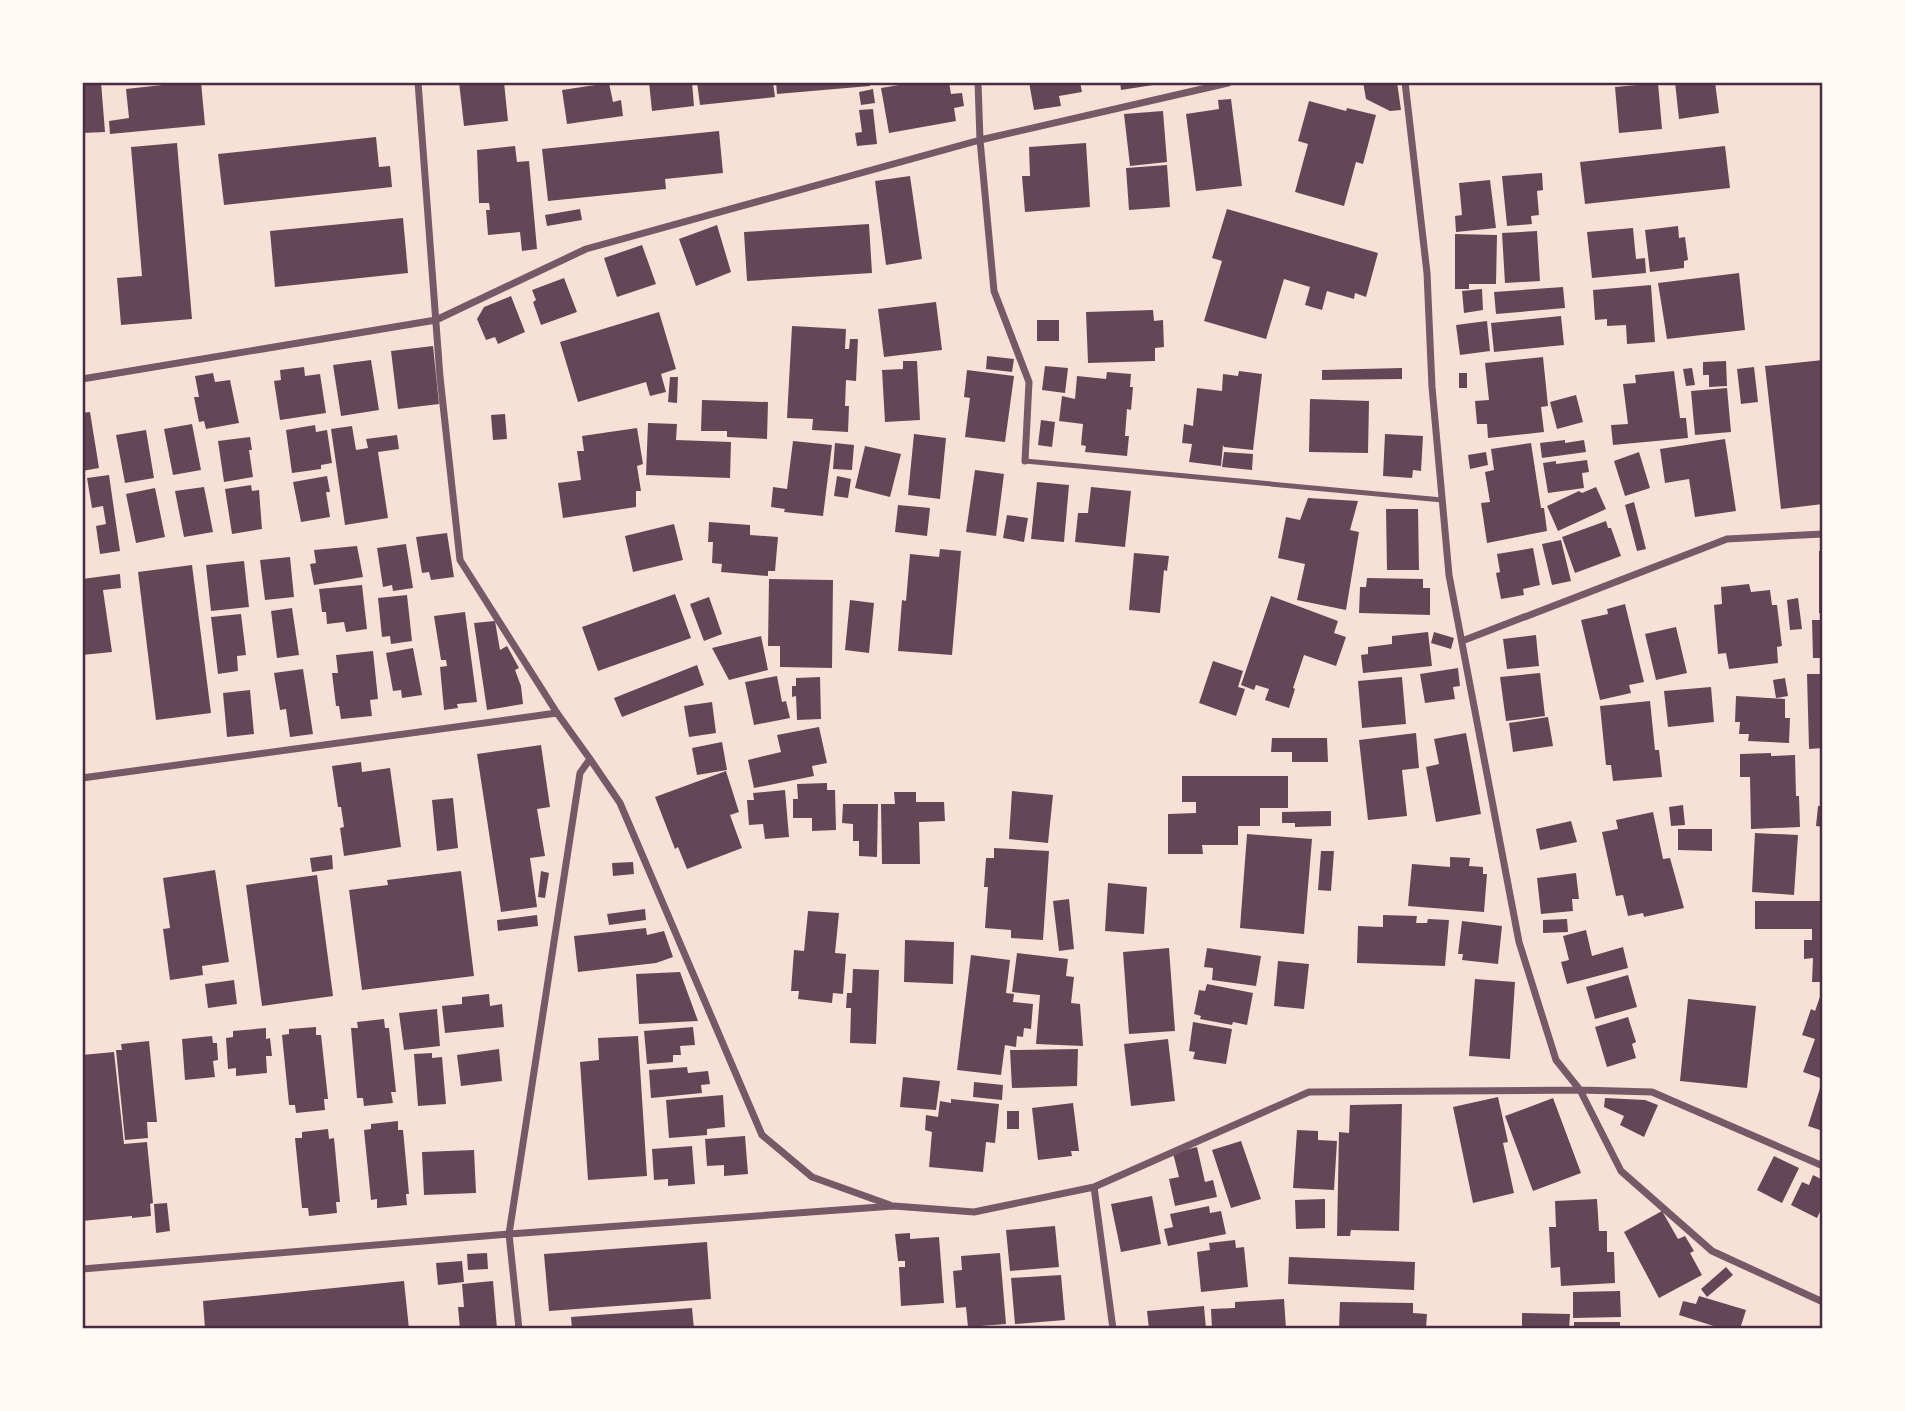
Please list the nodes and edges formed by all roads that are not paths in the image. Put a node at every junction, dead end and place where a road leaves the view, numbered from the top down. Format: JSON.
{"nodes":[{"id":1,"x":418,"y":82,"type":"edge"},
{"id":2,"x":978,"y":82,"type":"edge"},
{"id":3,"x":1405,"y":82,"type":"edge"},
{"id":4,"x":1228,"y":83,"type":"edge"},
{"id":5,"x":980,"y":140,"type":"junction"},
{"id":6,"x":436,"y":320,"type":"junction"},
{"id":7,"x":82,"y":379,"type":"edge"},
{"id":8,"x":1025,"y":461,"type":"joint"},
{"id":9,"x":1442,"y":500,"type":"junction"},
{"id":10,"x":1823,"y":534,"type":"edge"},
{"id":11,"x":1462,"y":641,"type":"junction"},
{"id":12,"x":557,"y":713,"type":"junction"},
{"id":13,"x":590,"y":758,"type":"junction"},
{"id":14,"x":82,"y":778,"type":"edge"},
{"id":15,"x":1580,"y":1090,"type":"junction"},
{"id":16,"x":1823,"y":1167,"type":"edge"},
{"id":17,"x":1094,"y":1187,"type":"junction"},
{"id":18,"x":894,"y":1206,"type":"junction"},
{"id":19,"x":509,"y":1234,"type":"junction"},
{"id":20,"x":82,"y":1269,"type":"edge"},
{"id":21,"x":1823,"y":1302,"type":"edge"},
{"id":22,"x":519,"y":1329,"type":"edge"},
{"id":23,"x":1113,"y":1329,"type":"edge"}],
"edges":[{"from":1,"to":6,"type":"street"},
{"from":2,"to":5,"type":"street"},
{"from":3,"to":9,"type":"street"},
{"from":4,"to":5,"type":"street"},
{"from":5,"to":6,"type":"street"},
{"from":5,"to":8,"type":"street"},
{"from":6,"to":7,"type":"street"},
{"from":6,"to":12,"type":"street"},
{"from":8,"to":9,"type":"lane"},
{"from":9,"to":11,"type":"street"},
{"from":10,"to":11,"type":"street"},
{"from":11,"to":15,"type":"street"},
{"from":12,"to":13,"type":"street"},
{"from":12,"to":14,"type":"street"},
{"from":13,"to":18,"type":"street"},
{"from":13,"to":19,"type":"street"},
{"from":15,"to":16,"type":"street"},
{"from":15,"to":17,"type":"street"},
{"from":15,"to":21,"type":"street"},
{"from":17,"to":18,"type":"street"},
{"from":17,"to":23,"type":"street"},
{"from":18,"to":19,"type":"street"},
{"from":19,"to":20,"type":"street"},
{"from":19,"to":22,"type":"street"}]}
